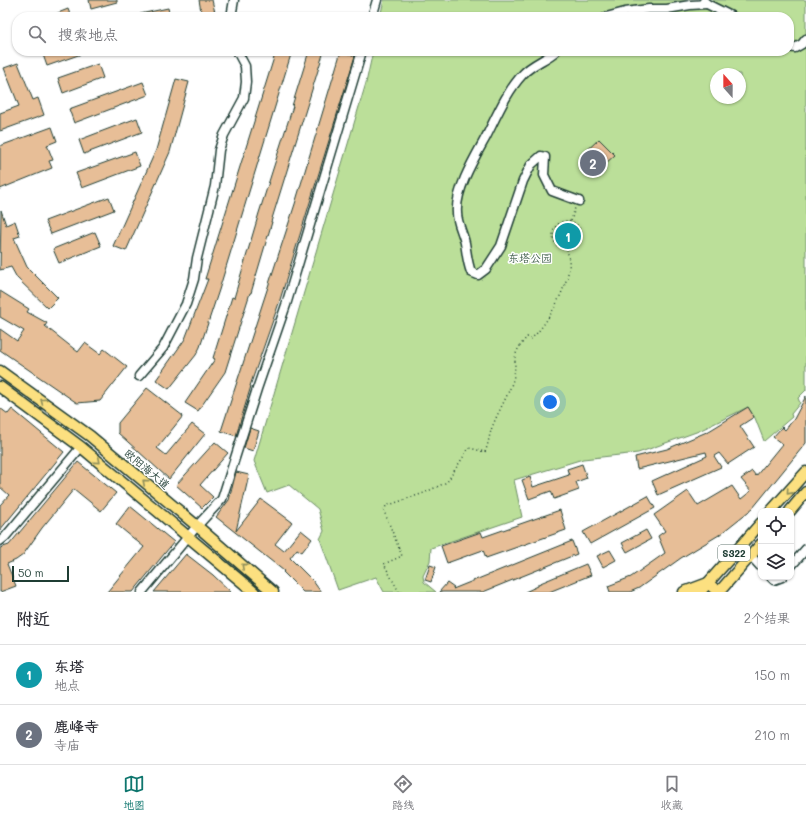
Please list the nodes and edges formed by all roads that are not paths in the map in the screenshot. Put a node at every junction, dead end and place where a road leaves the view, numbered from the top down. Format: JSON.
{"nodes":[{"id":1,"x":234,"y":0,"type":"edge"},
{"id":2,"x":377,"y":0,"type":"edge"},
{"id":3,"x":705,"y":2,"type":"edge"},
{"id":4,"x":232,"y":12,"type":"edge"},
{"id":5,"x":373,"y":12,"type":"edge"},
{"id":6,"x":627,"y":12,"type":"edge"},
{"id":7,"x":724,"y":12,"type":"edge"},
{"id":8,"x":806,"y":39,"type":"edge"},
{"id":9,"x":794,"y":48,"type":"edge"},
{"id":10,"x":240,"y":56,"type":"edge"},
{"id":11,"x":361,"y":56,"type":"edge"},
{"id":12,"x":550,"y":56,"type":"edge"},
{"id":13,"x":579,"y":201,"type":"dead end"},
{"id":14,"x":0,"y":371,"type":"edge"},
{"id":15,"x":139,"y":376,"type":"dead end"},
{"id":16,"x":0,"y":387,"type":"edge"},
{"id":17,"x":81,"y":447,"type":"junction"},
{"id":18,"x":806,"y":472,"type":"edge"},
{"id":19,"x":806,"y":492,"type":"edge"},
{"id":20,"x":774,"y":508,"type":"edge"},
{"id":21,"x":793,"y":508,"type":"edge"},
{"id":22,"x":197,"y":526,"type":"junction"},
{"id":23,"x":758,"y":526,"type":"edge"},
{"id":24,"x":188,"y":536,"type":"junction"},
{"id":25,"x":0,"y":541,"type":"edge"},
{"id":26,"x":758,"y":548,"type":"edge"},
{"id":27,"x":806,"y":550,"type":"edge"},
{"id":28,"x":751,"y":556,"type":"junction"},
{"id":29,"x":794,"y":563,"type":"edge"},
{"id":30,"x":758,"y":564,"type":"edge"},
{"id":31,"x":708,"y":583,"type":"junction"},
{"id":32,"x":142,"y":592,"type":"edge"},
{"id":33,"x":254,"y":592,"type":"edge"},
{"id":34,"x":273,"y":592,"type":"edge"},
{"id":35,"x":684,"y":592,"type":"edge"},
{"id":36,"x":700,"y":592,"type":"edge"},
{"id":37,"x":719,"y":592,"type":"edge"}],
"edges":[{"from":1,"to":4,"type":"street"},
{"from":2,"to":5,"type":"street"},
{"from":3,"to":6,"type":"street"},
{"from":3,"to":7,"type":"street"},
{"from":8,"to":9,"type":"street"},
{"from":10,"to":15,"type":"street"},
{"from":11,"to":22,"type":"street"},
{"from":12,"to":13,"type":"street"},
{"from":22,"to":14,"type":"main road","name":"欧阳海大道","one_way":true},
{"from":16,"to":17,"type":"main road"},
{"from":17,"to":24,"type":"main road","one_way":true},
{"from":17,"to":25,"type":"street"},
{"from":18,"to":20,"type":"main road","one_way":true},
{"from":19,"to":21,"type":"main road"},
{"from":22,"to":24,"type":"street"},
{"from":34,"to":22,"type":"main road","name":"欧阳海大道","one_way":true},
{"from":23,"to":31,"type":"main road","number":"S322"},
{"from":24,"to":32,"type":"street"},
{"from":24,"to":33,"type":"main road"},
{"from":26,"to":28,"type":"main road","number":"S322"},
{"from":27,"to":29,"type":"street"},
{"from":28,"to":30,"type":"street"},
{"from":28,"to":37,"type":"main road","number":"S322"},
{"from":31,"to":35,"type":"main road"},
{"from":31,"to":36,"type":"main road","number":"S322"},
{"from":31,"to":37,"type":"main road"}]}
